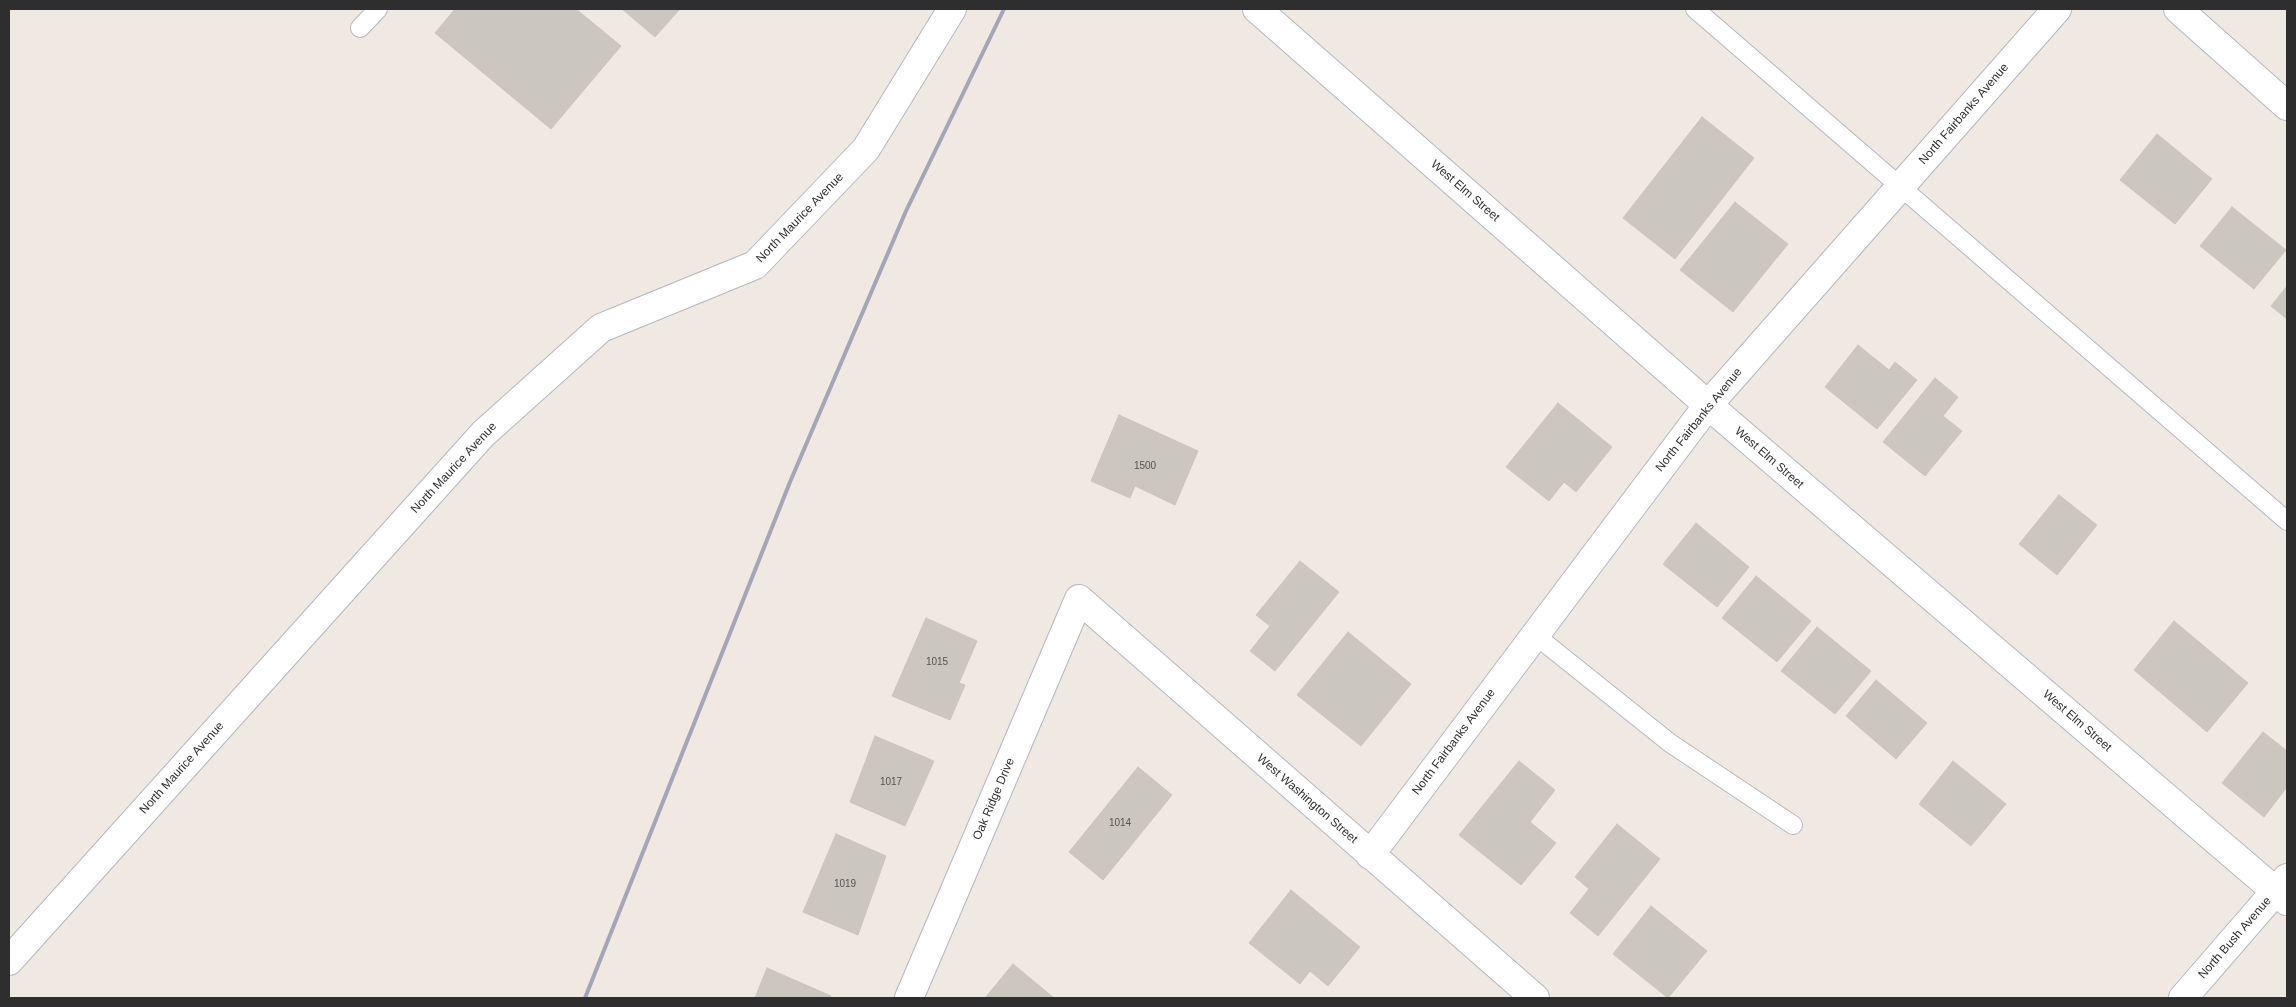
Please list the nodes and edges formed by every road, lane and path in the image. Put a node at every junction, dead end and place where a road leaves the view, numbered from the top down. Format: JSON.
{"nodes":[{"id":1,"x":378,"y":9,"type":"edge"},
{"id":2,"x":952,"y":9,"type":"edge"},
{"id":3,"x":1257,"y":9,"type":"edge"},
{"id":4,"x":1695,"y":9,"type":"edge"},
{"id":5,"x":2057,"y":9,"type":"edge"},
{"id":6,"x":2178,"y":9,"type":"edge"},
{"id":7,"x":360,"y":28,"type":"dead end"},
{"id":8,"x":2287,"y":106,"type":"edge"},
{"id":9,"x":1900,"y":187,"type":"junction"},
{"id":10,"x":1708,"y":405,"type":"junction"},
{"id":11,"x":2287,"y":521,"type":"edge"},
{"id":12,"x":1079,"y":600,"type":"joint"},
{"id":13,"x":1535,"y":635,"type":"junction"},
{"id":14,"x":1793,"y":825,"type":"dead end"},
{"id":15,"x":1370,"y":854,"type":"junction"},
{"id":16,"x":2284,"y":890,"type":"edge"},
{"id":17,"x":9,"y":961,"type":"edge"},
{"id":18,"x":909,"y":998,"type":"edge"},
{"id":19,"x":1535,"y":998,"type":"edge"},
{"id":20,"x":2182,"y":998,"type":"edge"}],
"edges":[{"from":1,"to":7,"type":"lane"},
{"from":2,"to":17,"type":"street","name":"North Maurice Avenue"},
{"from":3,"to":10,"type":"street","name":"West Elm Street"},
{"from":4,"to":9,"type":"lane"},
{"from":5,"to":9,"type":"street","name":"North Fairbanks Avenue"},
{"from":6,"to":8,"type":"street"},
{"from":9,"to":10,"type":"street","name":"North Fairbanks Avenue"},
{"from":9,"to":11,"type":"lane"},
{"from":10,"to":13,"type":"street","name":"North Fairbanks Avenue"},
{"from":10,"to":16,"type":"street","name":"West Elm Street"},
{"from":12,"to":15,"type":"street","name":"West Washington Street"},
{"from":12,"to":18,"type":"street","name":"Oak Ridge Drive"},
{"from":13,"to":14,"type":"lane"},
{"from":13,"to":15,"type":"street","name":"North Fairbanks Avenue"},
{"from":15,"to":19,"type":"street","name":"West Washington Street"},
{"from":16,"to":20,"type":"street","name":"North Bush Avenue"}]}
